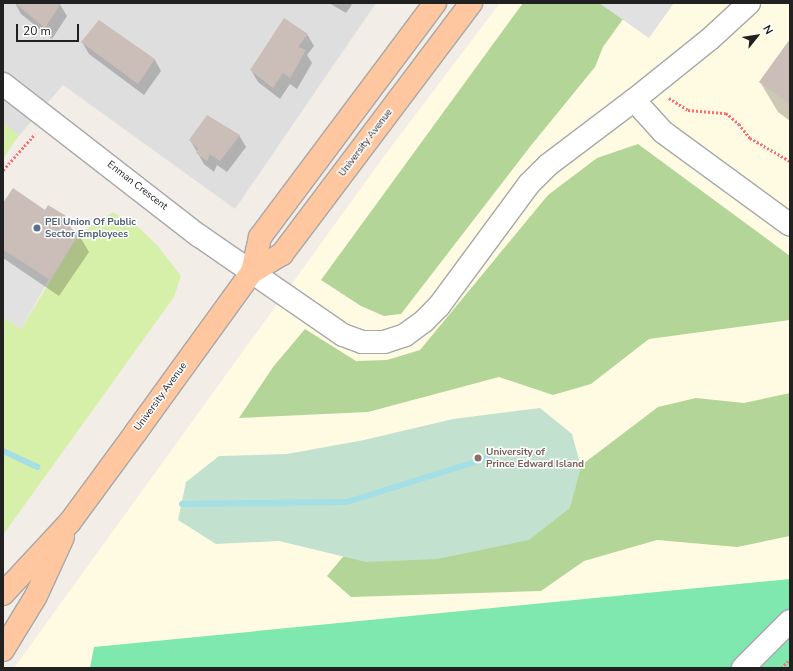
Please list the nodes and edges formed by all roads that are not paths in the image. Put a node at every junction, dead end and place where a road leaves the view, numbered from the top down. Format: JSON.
{"nodes":[{"id":1,"x":435,"y":3,"type":"edge"},
{"id":2,"x":471,"y":3,"type":"edge"},
{"id":3,"x":749,"y":3,"type":"edge"},
{"id":4,"x":3,"y":84,"type":"edge"},
{"id":5,"x":634,"y":100,"type":"junction"},
{"id":6,"x":790,"y":225,"type":"edge"},
{"id":7,"x":252,"y":272,"type":"junction"},
{"id":8,"x":70,"y":522,"type":"junction"},
{"id":9,"x":3,"y":594,"type":"edge"},
{"id":10,"x":790,"y":621,"type":"edge"},
{"id":11,"x":3,"y":650,"type":"edge"},
{"id":12,"x":743,"y":668,"type":"edge"}],
"edges":[{"from":1,"to":7,"type":"main road","name":"University Avenue"},
{"from":2,"to":7,"type":"main road","name":"University Avenue"},
{"from":3,"to":5,"type":"street","name":"Enman Crescent"},
{"from":4,"to":7,"type":"street","name":"Enman Crescent"},
{"from":5,"to":6,"type":"street"},
{"from":5,"to":7,"type":"street","name":"Enman Crescent"},
{"from":7,"to":8,"type":"main road","name":"University Avenue"},
{"from":8,"to":9,"type":"main road","name":"University Avenue"},
{"from":8,"to":11,"type":"main road","name":"University Avenue"},
{"from":10,"to":12,"type":"street"}]}
